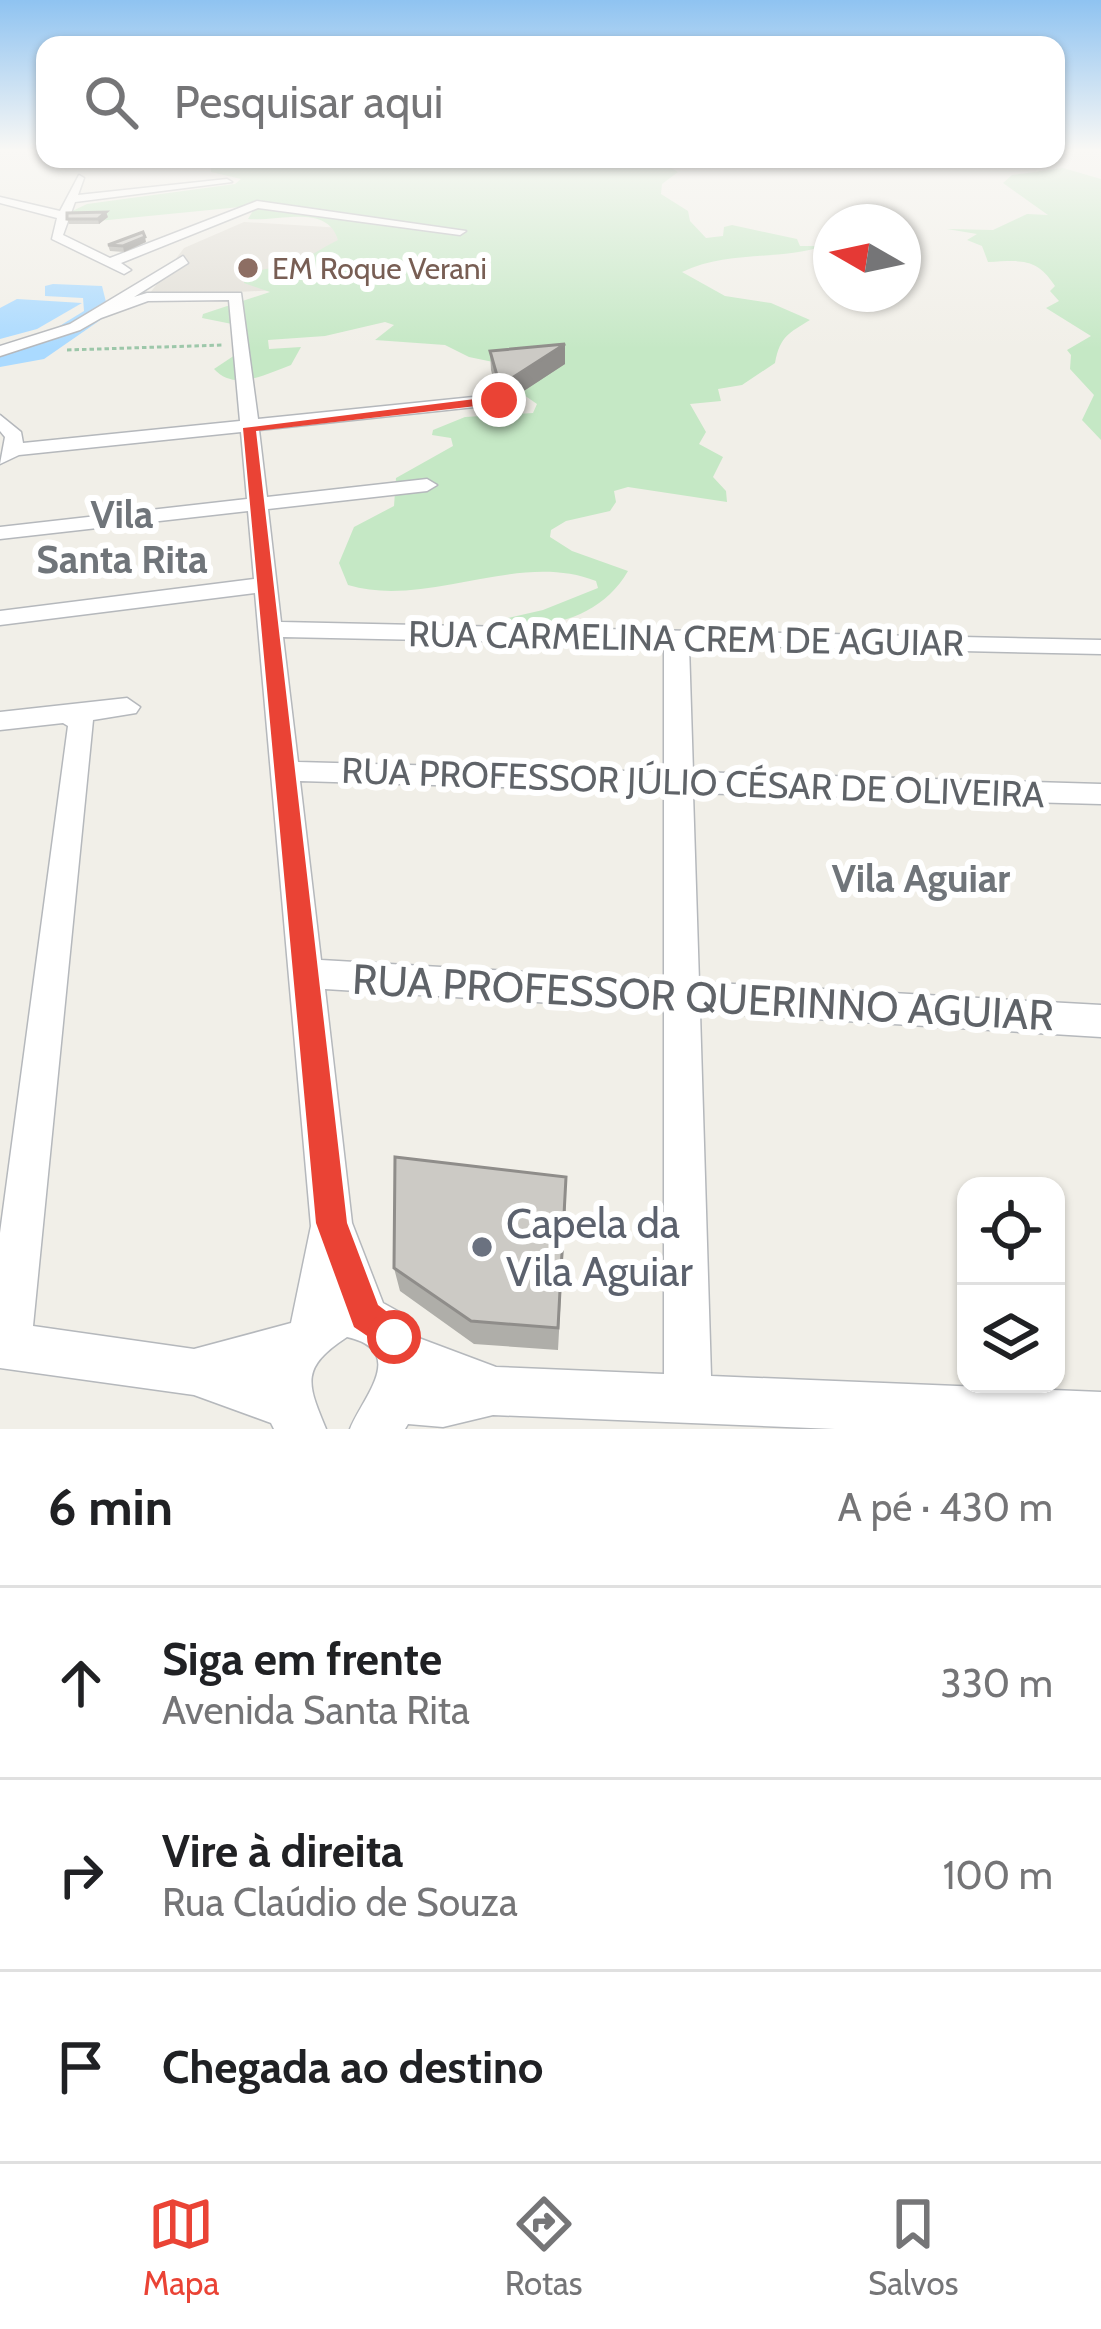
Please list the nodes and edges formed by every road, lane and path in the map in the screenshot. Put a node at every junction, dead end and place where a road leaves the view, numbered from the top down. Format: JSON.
{"nodes":[{"id":1,"x":64,"y":216,"type":"edge"},
{"id":2,"x":230,"y":216,"type":"edge"},
{"id":3,"x":352,"y":216,"type":"edge"},
{"id":4,"x":460,"y":231,"type":"dead end"},
{"id":5,"x":183,"y":260,"type":"dead end"},
{"id":6,"x":109,"y":263,"type":"junction"},
{"id":7,"x":103,"y":309,"type":"junction"},
{"id":8,"x":241,"y":344,"type":"junction"},
{"id":9,"x":0,"y":351,"type":"edge"},
{"id":10,"x":58,"y":351,"type":"dead end"},
{"id":11,"x":512,"y":398,"type":"edge"},
{"id":12,"x":0,"y":420,"type":"edge"},
{"id":13,"x":249,"y":428,"type":"junction"},
{"id":14,"x":7,"y":455,"type":"edge"},
{"id":15,"x":427,"y":485,"type":"dead end"},
{"id":16,"x":257,"y":504,"type":"junction"},
{"id":17,"x":0,"y":533,"type":"edge"},
{"id":18,"x":265,"y":585,"type":"junction"},
{"id":19,"x":0,"y":618,"type":"edge"},
{"id":20,"x":270,"y":629,"type":"junction"},
{"id":21,"x":676,"y":638,"type":"junction"},
{"id":22,"x":1101,"y":647,"type":"edge"},
{"id":23,"x":127,"y":706,"type":"dead end"},
{"id":24,"x":69,"y":714,"type":"junction"},
{"id":25,"x":0,"y":721,"type":"edge"},
{"id":26,"x":284,"y":771,"type":"junction"},
{"id":27,"x":678,"y":782,"type":"junction"},
{"id":28,"x":1101,"y":794,"type":"edge"},
{"id":29,"x":305,"y":973,"type":"junction"},
{"id":30,"x":682,"y":996,"type":"junction"},
{"id":31,"x":1101,"y":1021,"type":"edge"},
{"id":32,"x":332,"y":1223,"type":"junction"},
{"id":33,"x":366,"y":1316,"type":"junction"},
{"id":34,"x":307,"y":1337,"type":"junction"},
{"id":35,"x":4,"y":1345,"type":"edge"},
{"id":36,"x":194,"y":1372,"type":"junction"},
{"id":37,"x":688,"y":1397,"type":"junction"},
{"id":38,"x":385,"y":1408,"type":"edge"},
{"id":39,"x":808,"y":1415,"type":"edge"},
{"id":40,"x":1101,"y":1416,"type":"edge"},
{"id":41,"x":295,"y":1417,"type":"edge"}],
"edges":[{"from":1,"to":6,"type":"street"},
{"from":2,"to":6,"type":"street"},
{"from":3,"to":4,"type":"street"},
{"from":5,"to":7,"type":"street"},
{"from":6,"to":7,"type":"street"},
{"from":7,"to":8,"type":"street"},
{"from":7,"to":9,"type":"street"},
{"from":8,"to":10,"type":"path"},
{"from":8,"to":13,"type":"street"},
{"from":11,"to":13,"type":"street"},
{"from":12,"to":14,"type":"street"},
{"from":13,"to":14,"type":"street"},
{"from":13,"to":16,"type":"street"},
{"from":15,"to":16,"type":"street"},
{"from":16,"to":17,"type":"street"},
{"from":16,"to":18,"type":"street"},
{"from":18,"to":19,"type":"street"},
{"from":18,"to":20,"type":"street"},
{"from":20,"to":21,"type":"street","name":"RUA CARMELINA CREM DE AGUIAR"},
{"from":20,"to":26,"type":"street"},
{"from":21,"to":22,"type":"street","name":"RUA CARMELINA CREM DE AGUIAR"},
{"from":21,"to":27,"type":"street"},
{"from":23,"to":24,"type":"street"},
{"from":24,"to":25,"type":"street"},
{"from":24,"to":35,"type":"street"},
{"from":26,"to":27,"type":"street","name":"RUA PROFESSOR JÚLIO CÉSAR DE OLIVEIRA"},
{"from":26,"to":29,"type":"street"},
{"from":27,"to":28,"type":"street","name":"RUA PROFESSOR JÚLIO CÉSAR DE OLIVEIRA"},
{"from":27,"to":30,"type":"street"},
{"from":29,"to":30,"type":"street","name":"RUA PROFESSOR QUERINNO AGUIAR"},
{"from":29,"to":32,"type":"street"},
{"from":30,"to":31,"type":"street","name":"RUA PROFESSOR QUERINNO AGUIAR"},
{"from":30,"to":37,"type":"street"},
{"from":32,"to":33,"type":"street"},
{"from":32,"to":34,"type":"street"},
{"from":33,"to":34,"type":"street"},
{"from":33,"to":38,"type":"street"},
{"from":34,"to":36,"type":"street"},
{"from":34,"to":41,"type":"street"},
{"from":35,"to":36,"type":"street"},
{"from":36,"to":41,"type":"street"},
{"from":37,"to":38,"type":"street"},
{"from":37,"to":39,"type":"street"},
{"from":39,"to":40,"type":"street"}]}
